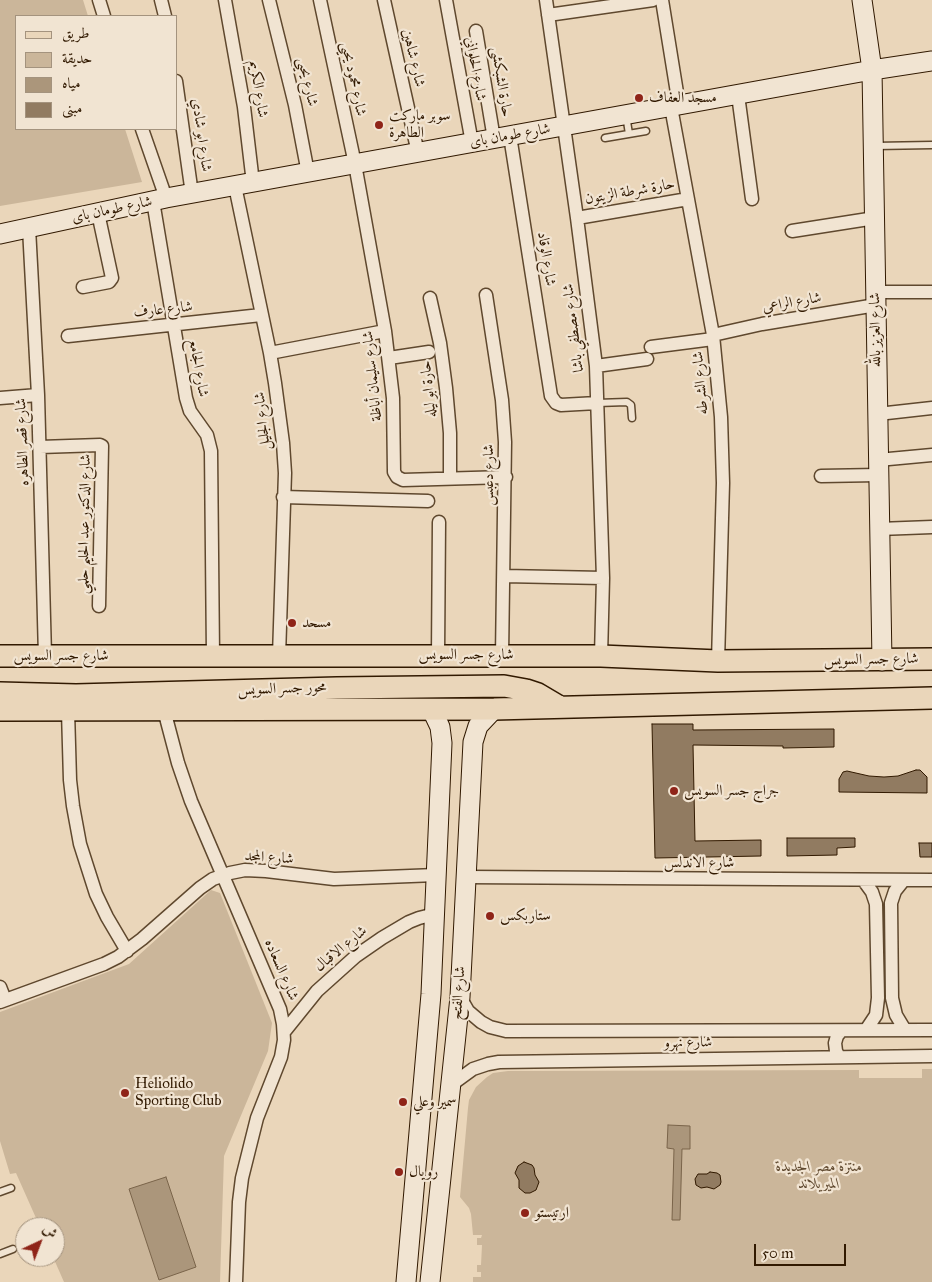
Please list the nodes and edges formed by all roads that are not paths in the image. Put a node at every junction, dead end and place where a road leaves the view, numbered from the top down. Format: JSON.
{"nodes":[{"id":1,"x":99,"y":0,"type":"edge"},
{"id":2,"x":161,"y":0,"type":"edge"},
{"id":3,"x":225,"y":0,"type":"edge"},
{"id":4,"x":269,"y":0,"type":"edge"},
{"id":5,"x":320,"y":0,"type":"edge"},
{"id":6,"x":384,"y":0,"type":"edge"},
{"id":7,"x":446,"y":0,"type":"edge"},
{"id":8,"x":546,"y":0,"type":"edge"},
{"id":9,"x":653,"y":0,"type":"edge"},
{"id":10,"x":662,"y":0,"type":"edge"},
{"id":11,"x":862,"y":0,"type":"edge"},
{"id":12,"x":601,"y":4,"type":"edge"},
{"id":13,"x":104,"y":15,"type":"edge"},
{"id":14,"x":165,"y":15,"type":"edge"},
{"id":15,"x":548,"y":15,"type":"junction"},
{"id":16,"x":476,"y":31,"type":"dead end"},
{"id":17,"x":932,"y":61,"type":"edge"},
{"id":18,"x":872,"y":70,"type":"junction"},
{"id":19,"x":178,"y":95,"type":"edge"},
{"id":20,"x":738,"y":95,"type":"junction"},
{"id":21,"x":675,"y":106,"type":"junction"},
{"id":22,"x":626,"y":115,"type":"junction"},
{"id":23,"x":564,"y":126,"type":"junction"},
{"id":24,"x":142,"y":130,"type":"edge"},
{"id":25,"x":646,"y":131,"type":"dead end"},
{"id":26,"x":629,"y":134,"type":"junction"},
{"id":27,"x":502,"y":137,"type":"junction"},
{"id":28,"x":605,"y":138,"type":"dead end"},
{"id":29,"x":472,"y":143,"type":"junction"},
{"id":30,"x":932,"y":145,"type":"edge"},
{"id":31,"x":874,"y":146,"type":"junction"},
{"id":32,"x":418,"y":153,"type":"junction"},
{"id":33,"x":355,"y":164,"type":"junction"},
{"id":34,"x":308,"y":173,"type":"junction"},
{"id":35,"x":253,"y":183,"type":"junction"},
{"id":36,"x":235,"y":186,"type":"junction"},
{"id":37,"x":192,"y":194,"type":"junction"},
{"id":38,"x":688,"y":199,"type":"junction"},
{"id":39,"x":752,"y":199,"type":"dead end"},
{"id":40,"x":159,"y":200,"type":"junction"},
{"id":41,"x":98,"y":213,"type":"junction"},
{"id":42,"x":577,"y":218,"type":"junction"},
{"id":43,"x":874,"y":218,"type":"junction"},
{"id":44,"x":29,"y":228,"type":"junction"},
{"id":45,"x":792,"y":230,"type":"dead end"},
{"id":46,"x":0,"y":234,"type":"edge"},
{"id":47,"x":83,"y":287,"type":"dead end"},
{"id":48,"x":932,"y":292,"type":"edge"},
{"id":49,"x":486,"y":295,"type":"dead end"},
{"id":50,"x":430,"y":298,"type":"dead end"},
{"id":51,"x":876,"y":298,"type":"junction"},
{"id":52,"x":261,"y":316,"type":"junction"},
{"id":53,"x":174,"y":325,"type":"junction"},
{"id":54,"x":385,"y":331,"type":"junction"},
{"id":55,"x":68,"y":336,"type":"dead end"},
{"id":56,"x":713,"y":337,"type":"junction"},
{"id":57,"x":429,"y":352,"type":"dead end"},
{"id":58,"x":270,"y":353,"type":"junction"},
{"id":59,"x":389,"y":358,"type":"junction"},
{"id":60,"x":596,"y":366,"type":"junction"},
{"id":61,"x":38,"y":395,"type":"junction"},
{"id":62,"x":0,"y":398,"type":"edge"},
{"id":63,"x":598,"y":403,"type":"junction"},
{"id":64,"x":932,"y":408,"type":"edge"},
{"id":65,"x":878,"y":414,"type":"junction"},
{"id":66,"x":632,"y":418,"type":"dead end"},
{"id":67,"x":40,"y":447,"type":"junction"},
{"id":68,"x":932,"y":455,"type":"edge"},
{"id":69,"x":878,"y":468,"type":"junction"},
{"id":70,"x":821,"y":476,"type":"dead end"},
{"id":71,"x":506,"y":477,"type":"junction"},
{"id":72,"x":450,"y":478,"type":"junction"},
{"id":73,"x":283,"y":497,"type":"junction"},
{"id":74,"x":428,"y":501,"type":"dead end"},
{"id":75,"x":439,"y":522,"type":"dead end"},
{"id":76,"x":932,"y":527,"type":"edge"},
{"id":77,"x":879,"y":529,"type":"junction"},
{"id":78,"x":504,"y":576,"type":"junction"},
{"id":79,"x":602,"y":578,"type":"junction"},
{"id":80,"x":99,"y":606,"type":"dead end"},
{"id":81,"x":438,"y":655,"type":"junction"},
{"id":82,"x":0,"y":656,"type":"edge"},
{"id":83,"x":45,"y":656,"type":"junction"},
{"id":84,"x":213,"y":656,"type":"junction"},
{"id":85,"x":279,"y":656,"type":"junction"},
{"id":86,"x":502,"y":656,"type":"junction"},
{"id":87,"x":540,"y":656,"type":"junction"},
{"id":88,"x":602,"y":656,"type":"junction"},
{"id":89,"x":932,"y":659,"type":"edge"},
{"id":90,"x":718,"y":661,"type":"junction"},
{"id":91,"x":882,"y":661,"type":"junction"},
{"id":92,"x":0,"y":682,"type":"edge"},
{"id":93,"x":0,"y":693,"type":"edge"},
{"id":94,"x":932,"y":698,"type":"edge"},
{"id":95,"x":560,"y":708,"type":"junction"},
{"id":96,"x":494,"y":709,"type":"junction"},
{"id":97,"x":0,"y":710,"type":"edge"},
{"id":98,"x":164,"y":710,"type":"junction"},
{"id":99,"x":432,"y":710,"type":"junction"},
{"id":100,"x":68,"y":711,"type":"junction"},
{"id":101,"x":442,"y":743,"type":"junction"},
{"id":102,"x":472,"y":746,"type":"junction"},
{"id":103,"x":223,"y":875,"type":"junction"},
{"id":104,"x":436,"y":875,"type":"junction"},
{"id":105,"x":466,"y":877,"type":"junction"},
{"id":106,"x":903,"y":880,"type":"junction"},
{"id":107,"x":932,"y":880,"type":"edge"},
{"id":108,"x":864,"y":881,"type":"junction"},
{"id":109,"x":435,"y":914,"type":"junction"},
{"id":110,"x":127,"y":952,"type":"junction"},
{"id":111,"x":0,"y":987,"type":"edge"},
{"id":112,"x":431,"y":994,"type":"junction"},
{"id":113,"x":460,"y":997,"type":"junction"},
{"id":114,"x":2,"y":1001,"type":"edge"},
{"id":115,"x":841,"y":1030,"type":"junction"},
{"id":116,"x":866,"y":1030,"type":"junction"},
{"id":117,"x":905,"y":1030,"type":"junction"},
{"id":118,"x":932,"y":1030,"type":"edge"},
{"id":119,"x":284,"y":1032,"type":"junction"},
{"id":120,"x":931,"y":1055,"type":"edge"},
{"id":121,"x":839,"y":1057,"type":"junction"},
{"id":122,"x":451,"y":1085,"type":"junction"},
{"id":123,"x":12,"y":1188,"type":"dead end"},
{"id":124,"x":0,"y":1192,"type":"edge"},
{"id":125,"x":13,"y":1249,"type":"dead end"},
{"id":126,"x":0,"y":1254,"type":"edge"},
{"id":127,"x":236,"y":1282,"type":"edge"},
{"id":128,"x":406,"y":1282,"type":"edge"},
{"id":129,"x":430,"y":1282,"type":"edge"}],
"edges":[{"from":1,"to":13,"type":"street"},
{"from":2,"to":14,"type":"street"},
{"from":3,"to":35,"type":"street","name":"شارع الكريم"},
{"from":4,"to":34,"type":"street","name":"شارع يحيى"},
{"from":5,"to":33,"type":"street","name":"شارع محمود يحيى"},
{"from":6,"to":32,"type":"street","name":"شارع شاهين"},
{"from":7,"to":29,"type":"street","name":"شارع الحلواني"},
{"from":8,"to":15,"type":"street","name":"شارع مصطفي باشا"},
{"from":9,"to":12,"type":"street"},
{"from":10,"to":21,"type":"street","name":"شارع الشرطه"},
{"from":11,"to":18,"type":"main road","name":"شارع العزيز بالله"},
{"from":12,"to":15,"type":"street"},
{"from":15,"to":23,"type":"street","name":"شارع مصطفي باشا"},
{"from":16,"to":27,"type":"street","name":"حارة الشبكشى"},
{"from":17,"to":18,"type":"main road","name":"شارع طومان باى"},
{"from":18,"to":20,"type":"main road","name":"شارع طومان باى"},
{"from":18,"to":31,"type":"main road","name":"شارع العزيز بالله"},
{"from":19,"to":37,"type":"street","name":"شارع ابو شادي"},
{"from":20,"to":21,"type":"main road","name":"شارع طومان باى"},
{"from":20,"to":39,"type":"street"},
{"from":21,"to":22,"type":"main road","name":"شارع طومان باى"},
{"from":21,"to":38,"type":"street","name":"شارع الشرطه"},
{"from":22,"to":23,"type":"main road","name":"شارع طومان باى"},
{"from":22,"to":26,"type":"lane"},
{"from":23,"to":27,"type":"main road","name":"شارع طومان باى"},
{"from":23,"to":42,"type":"street","name":"شارع مصطفي باشا"},
{"from":24,"to":40,"type":"street"},
{"from":25,"to":26,"type":"lane"},
{"from":26,"to":28,"type":"lane"},
{"from":27,"to":29,"type":"main road","name":"شارع طومان باى"},
{"from":27,"to":63,"type":"street","name":"شارع الوقاد"},
{"from":29,"to":32,"type":"main road","name":"شارع طومان باى"},
{"from":30,"to":31,"type":"lane"},
{"from":31,"to":43,"type":"main road","name":"شارع العزيز بالله"},
{"from":32,"to":33,"type":"main road","name":"شارع طومان باى"},
{"from":33,"to":34,"type":"main road","name":"شارع طومان باى"},
{"from":33,"to":54,"type":"street","name":"شارع سليمان أباظة"},
{"from":34,"to":35,"type":"main road","name":"شارع طومان باى"},
{"from":35,"to":36,"type":"main road","name":"شارع طومان باى"},
{"from":36,"to":37,"type":"main road","name":"شارع طومان باى"},
{"from":36,"to":52,"type":"street","name":"شارع الجليل"},
{"from":37,"to":40,"type":"main road","name":"شارع طومان باى"},
{"from":38,"to":42,"type":"street","name":"حارة شرطة الزيتون"},
{"from":38,"to":56,"type":"street","name":"شارع الشرطه"},
{"from":40,"to":41,"type":"main road","name":"شارع طومان باى"},
{"from":40,"to":53,"type":"street","name":"شارع الجامع"},
{"from":41,"to":44,"type":"main road","name":"شارع طومان باى"},
{"from":41,"to":47,"type":"street"},
{"from":42,"to":60,"type":"street","name":"شارع مصطفي باشا"},
{"from":43,"to":45,"type":"street"},
{"from":43,"to":51,"type":"main road","name":"شارع العزيز بالله"},
{"from":44,"to":46,"type":"main road","name":"شارع طومان باى"},
{"from":44,"to":61,"type":"street","name":"شارع قصر الطاهره"},
{"from":48,"to":51,"type":"street","name":"شارع الراعي"},
{"from":49,"to":71,"type":"street","name":"شارع دعبس"},
{"from":50,"to":72,"type":"street","name":"حارة ابو ليله"},
{"from":51,"to":56,"type":"street","name":"شارع الراعي"},
{"from":51,"to":65,"type":"main road","name":"شارع العزيز بالله"},
{"from":52,"to":53,"type":"street","name":"شارع عارف"},
{"from":52,"to":58,"type":"street","name":"شارع الجليل"},
{"from":53,"to":55,"type":"street","name":"شارع عارف"},
{"from":53,"to":84,"type":"street","name":"شارع الجامع"},
{"from":54,"to":58,"type":"street"},
{"from":54,"to":59,"type":"street","name":"شارع سليمان أباظة"},
{"from":56,"to":60,"type":"street","name":"شارع الراعي"},
{"from":56,"to":90,"type":"street","name":"شارع الشرطه"},
{"from":57,"to":59,"type":"street"},
{"from":58,"to":73,"type":"street","name":"شارع الجليل"},
{"from":59,"to":72,"type":"street","name":"شارع سليمان أباظة"},
{"from":60,"to":63,"type":"street","name":"شارع مصطفي باشا"},
{"from":61,"to":62,"type":"street"},
{"from":61,"to":67,"type":"street","name":"شارع قصر الطاهره"},
{"from":63,"to":66,"type":"lane"},
{"from":63,"to":79,"type":"street","name":"شارع مصطفي باشا"},
{"from":64,"to":65,"type":"street"},
{"from":65,"to":69,"type":"main road","name":"شارع العزيز بالله"},
{"from":67,"to":80,"type":"street","name":"شارع الدكتور عبد الحليم حلمي"},
{"from":67,"to":83,"type":"street","name":"شارع قصر الطاهره"},
{"from":68,"to":69,"type":"street"},
{"from":69,"to":70,"type":"street"},
{"from":69,"to":77,"type":"main road","name":"شارع العزيز بالله"},
{"from":71,"to":72,"type":"street","name":"شارع سليمان أباظة"},
{"from":71,"to":78,"type":"street","name":"شارع دعبس"},
{"from":73,"to":74,"type":"street"},
{"from":73,"to":85,"type":"street","name":"شارع الجليل"},
{"from":75,"to":81,"type":"street"},
{"from":76,"to":77,"type":"street"},
{"from":77,"to":91,"type":"main road","name":"شارع العزيز بالله"},
{"from":78,"to":79,"type":"street"},
{"from":78,"to":86,"type":"street","name":"شارع دعبس"},
{"from":79,"to":88,"type":"street","name":"شارع مصطفي باشا"},
{"from":81,"to":85,"type":"main road","name":"شارع جسر السويس"},
{"from":81,"to":86,"type":"main road","name":"شارع جسر السويس"},
{"from":82,"to":83,"type":"main road","name":"شارع جسر السويس"},
{"from":83,"to":84,"type":"main road","name":"شارع جسر السويس"},
{"from":84,"to":85,"type":"main road","name":"شارع جسر السويس"},
{"from":86,"to":87,"type":"main road","name":"شارع جسر السويس"},
{"from":87,"to":88,"type":"main road","name":"شارع جسر السويس"},
{"from":87,"to":92,"type":"main road","name":"محور جسر السويس"},
{"from":88,"to":90,"type":"main road","name":"شارع جسر السويس"},
{"from":89,"to":91,"type":"main road","name":"شارع جسر السويس"},
{"from":90,"to":91,"type":"main road","name":"شارع جسر السويس"},
{"from":93,"to":95,"type":"main road","name":"محور جسر السويس"},
{"from":94,"to":95,"type":"main road"},
{"from":95,"to":96,"type":"main road"},
{"from":96,"to":99,"type":"main road"},
{"from":96,"to":102,"type":"main road","name":"شارع الفتح"},
{"from":97,"to":100,"type":"main road"},
{"from":98,"to":99,"type":"main road"},
{"from":98,"to":100,"type":"main road"},
{"from":98,"to":103,"type":"street","name":"شارع السعاده"},
{"from":99,"to":101,"type":"main road","name":"شارع الفتح"},
{"from":100,"to":110,"type":"street"},
{"from":101,"to":102,"type":"main road"},
{"from":101,"to":104,"type":"main road","name":"شارع الفتح"},
{"from":102,"to":105,"type":"main road","name":"شارع الفتح"},
{"from":103,"to":104,"type":"street","name":"شارع المجد"},
{"from":103,"to":110,"type":"street","name":"شارع المجد"},
{"from":103,"to":119,"type":"street","name":"شارع السعاده"},
{"from":104,"to":109,"type":"main road","name":"شارع الفتح"},
{"from":105,"to":108,"type":"street","name":"شارع الاندلس"},
{"from":105,"to":113,"type":"main road","name":"شارع الفتح"},
{"from":106,"to":107,"type":"street","name":"شارع الاندلس"},
{"from":106,"to":108,"type":"street","name":"شارع الاندلس"},
{"from":106,"to":117,"type":"street"},
{"from":108,"to":116,"type":"street"},
{"from":109,"to":112,"type":"main road","name":"شارع الفتح"},
{"from":109,"to":119,"type":"street","name":"شارع الاقبال"},
{"from":110,"to":114,"type":"street","name":"شارع المجد"},
{"from":111,"to":114,"type":"street"},
{"from":112,"to":113,"type":"main road"},
{"from":112,"to":128,"type":"main road","name":"شارع الفتح"},
{"from":113,"to":115,"type":"street","name":"شارع نهرو"},
{"from":113,"to":122,"type":"main road","name":"شارع الفتح"},
{"from":115,"to":116,"type":"street","name":"شارع نهرو"},
{"from":115,"to":121,"type":"street"},
{"from":116,"to":117,"type":"street","name":"شارع نهرو"},
{"from":117,"to":118,"type":"street","name":"شارع نهرو"},
{"from":119,"to":127,"type":"street","name":"شارع السعاده"},
{"from":120,"to":121,"type":"street","name":"شارع نهرو"},
{"from":121,"to":122,"type":"street","name":"شارع نهرو"},
{"from":122,"to":129,"type":"main road","name":"شارع الفتح"},
{"from":123,"to":124,"type":"lane"},
{"from":125,"to":126,"type":"lane"}]}
